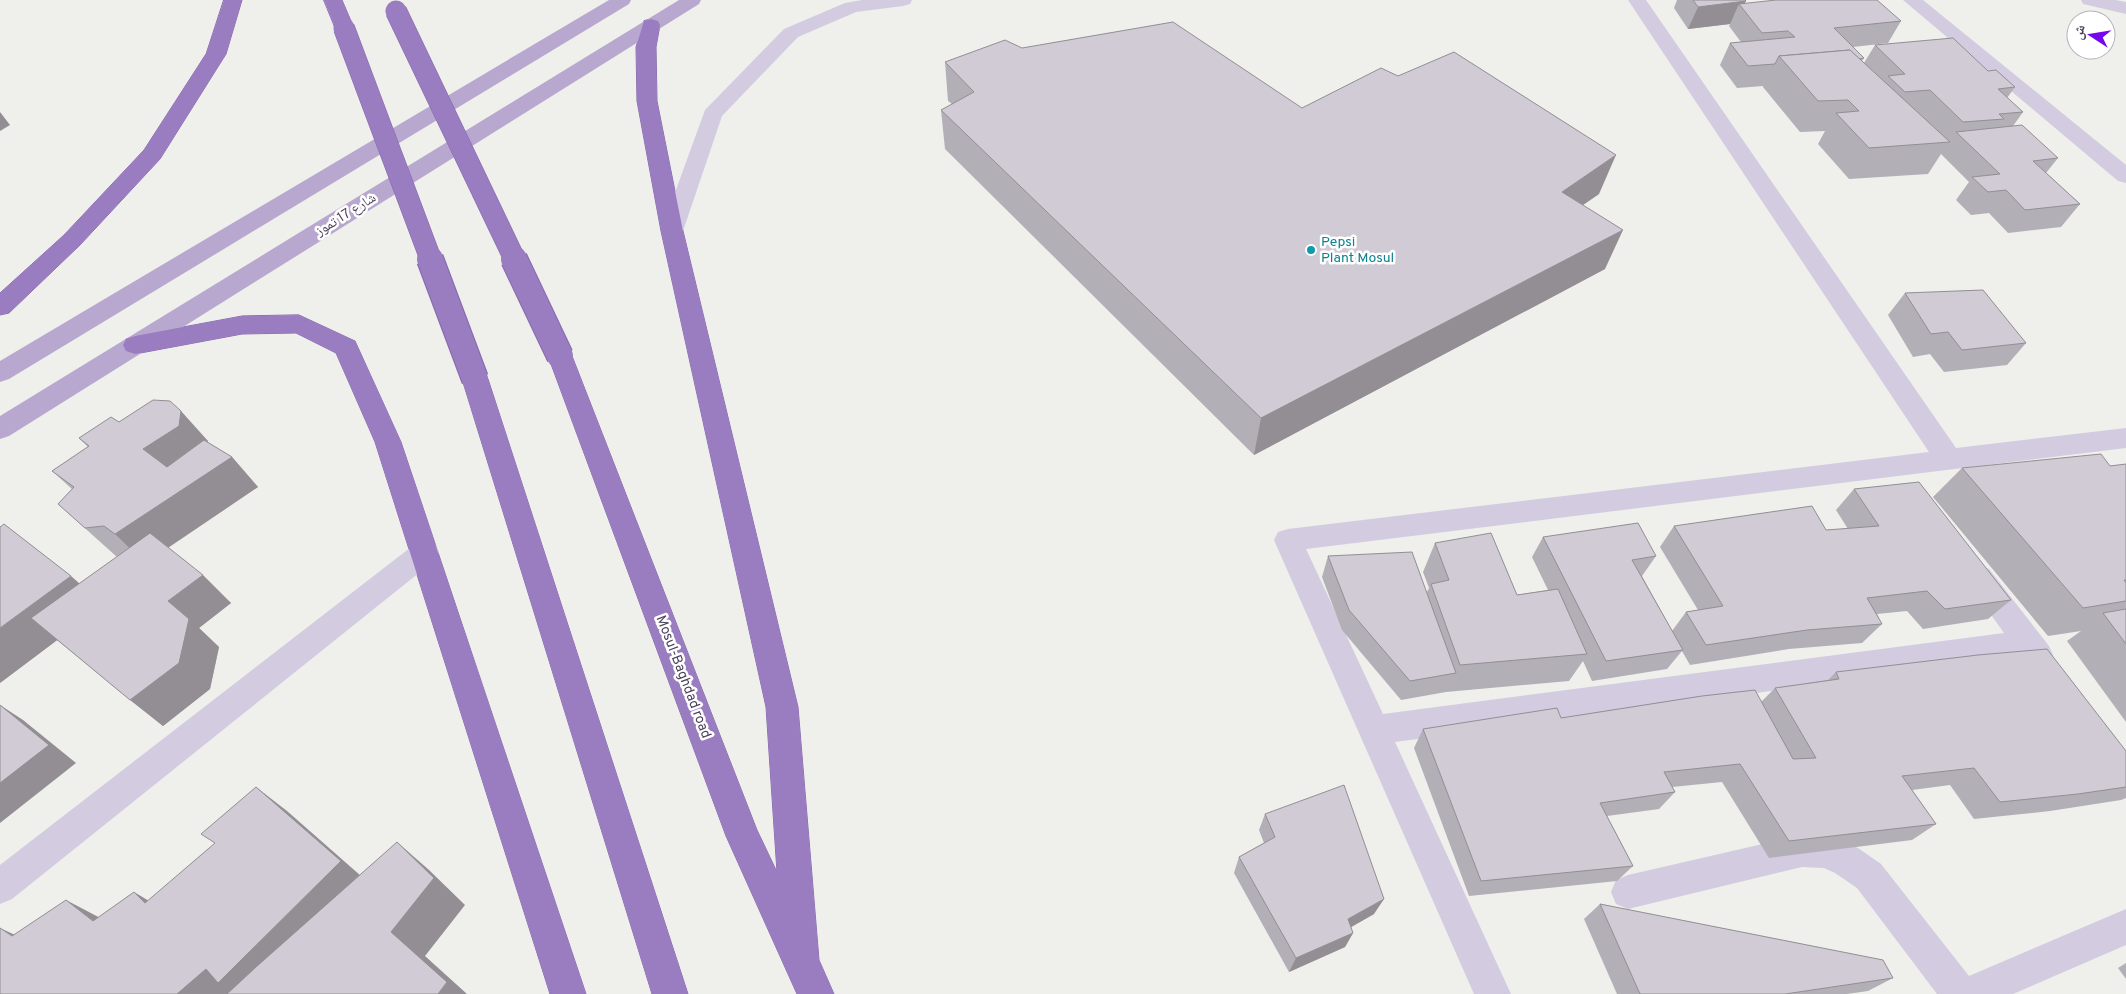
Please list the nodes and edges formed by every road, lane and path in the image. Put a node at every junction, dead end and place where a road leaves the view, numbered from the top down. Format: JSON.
{"nodes":[{"id":1,"x":233,"y":0,"type":"edge"},
{"id":2,"x":334,"y":0,"type":"edge"},
{"id":3,"x":622,"y":0,"type":"edge"},
{"id":4,"x":692,"y":0,"type":"edge"},
{"id":5,"x":903,"y":0,"type":"edge"},
{"id":6,"x":1636,"y":0,"type":"edge"},
{"id":7,"x":1912,"y":0,"type":"edge"},
{"id":8,"x":2090,"y":0,"type":"edge"},
{"id":9,"x":395,"y":5,"type":"edge"},
{"id":10,"x":2126,"y":8,"type":"edge"},
{"id":11,"x":651,"y":25,"type":"junction"},
{"id":12,"x":2126,"y":176,"type":"edge"},
{"id":13,"x":672,"y":231,"type":"junction"},
{"id":14,"x":0,"y":307,"type":"edge"},
{"id":15,"x":135,"y":345,"type":"junction"},
{"id":16,"x":0,"y":373,"type":"edge"},
{"id":17,"x":0,"y":429,"type":"edge"},
{"id":18,"x":2126,"y":438,"type":"edge"},
{"id":19,"x":1948,"y":460,"type":"junction"},
{"id":20,"x":425,"y":552,"type":"junction"},
{"id":21,"x":1963,"y":559,"type":"edge"},
{"id":22,"x":2029,"y":643,"type":"junction"},
{"id":23,"x":2053,"y":674,"type":"edge"},
{"id":24,"x":1374,"y":730,"type":"junction"},
{"id":25,"x":0,"y":887,"type":"edge"},
{"id":26,"x":1628,"y":892,"type":"dead end"},
{"id":27,"x":2126,"y":927,"type":"edge"},
{"id":28,"x":801,"y":960,"type":"junction"},
{"id":29,"x":568,"y":994,"type":"edge"},
{"id":30,"x":670,"y":994,"type":"edge"},
{"id":31,"x":816,"y":994,"type":"edge"},
{"id":32,"x":1493,"y":994,"type":"edge"},
{"id":33,"x":1960,"y":994,"type":"edge"},
{"id":34,"x":1970,"y":994,"type":"edge"}],
"edges":[{"from":1,"to":14,"type":"highway"},
{"from":2,"to":30,"type":"highway","bridge":true},
{"from":3,"to":16,"type":"main road"},
{"from":4,"to":11,"type":"main road","name":"شارع 17 تموز"},
{"from":5,"to":13,"type":"street"},
{"from":6,"to":19,"type":"street"},
{"from":7,"to":12,"type":"street"},
{"from":8,"to":10,"type":"street"},
{"from":9,"to":28,"type":"highway","name":"Mosul-Baghdad road","bridge":true},
{"from":11,"to":13,"type":"highway"},
{"from":11,"to":15,"type":"main road","name":"شارع 17 تموز"},
{"from":13,"to":28,"type":"highway"},
{"from":15,"to":17,"type":"main road","name":"شارع 17 تموز"},
{"from":15,"to":20,"type":"highway"},
{"from":18,"to":19,"type":"street"},
{"from":19,"to":24,"type":"street"},
{"from":20,"to":25,"type":"street"},
{"from":20,"to":29,"type":"highway"},
{"from":21,"to":22,"type":"street"},
{"from":22,"to":23,"type":"street"},
{"from":22,"to":24,"type":"street"},
{"from":24,"to":32,"type":"street"},
{"from":26,"to":33,"type":"street"},
{"from":27,"to":34,"type":"street"},
{"from":28,"to":31,"type":"highway","name":"Mosul-Baghdad road"}]}
